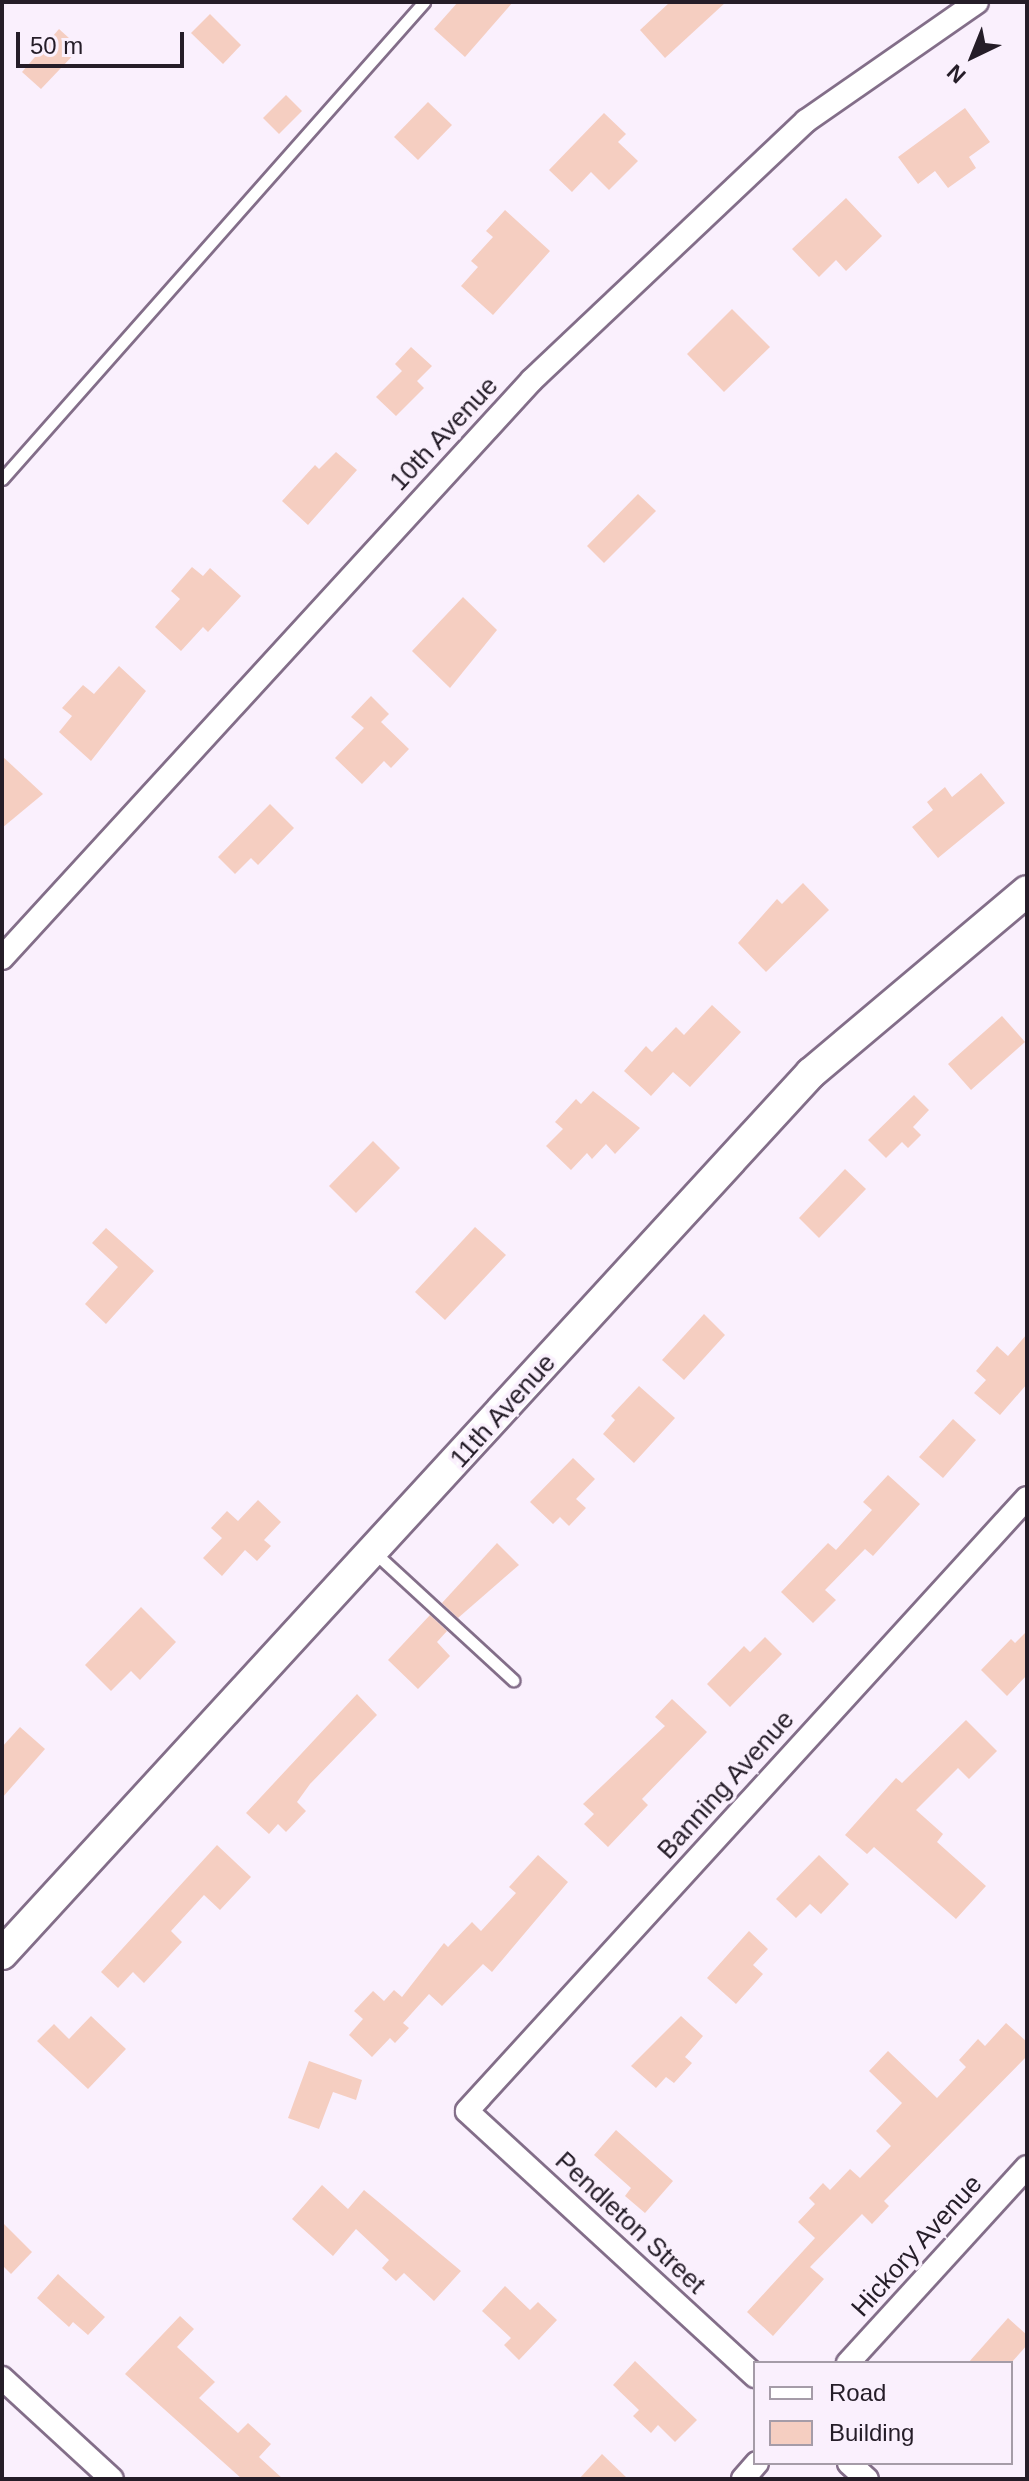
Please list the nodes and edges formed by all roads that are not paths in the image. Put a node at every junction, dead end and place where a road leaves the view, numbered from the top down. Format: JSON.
{"nodes":[{"id":1,"x":424,"y":2,"type":"edge"},
{"id":2,"x":977,"y":2,"type":"edge"},
{"id":3,"x":2,"y":479,"type":"edge"},
{"id":4,"x":1027,"y":891,"type":"edge"},
{"id":5,"x":2,"y":958,"type":"edge"},
{"id":6,"x":1027,"y":1498,"type":"edge"},
{"id":7,"x":374,"y":1553,"type":"junction"},
{"id":8,"x":513,"y":1680,"type":"dead end"},
{"id":9,"x":2,"y":1954,"type":"edge"},
{"id":10,"x":467,"y":2111,"type":"joint"},
{"id":11,"x":1027,"y":2167,"type":"edge"},
{"id":12,"x":850,"y":2361,"type":"edge"},
{"id":13,"x":753,"y":2374,"type":"edge"},
{"id":14,"x":2,"y":2378,"type":"edge"},
{"id":15,"x":851,"y":2465,"type":"edge"},
{"id":16,"x":112,"y":2479,"type":"edge"},
{"id":17,"x":867,"y":2479,"type":"edge"}],
"edges":[{"from":1,"to":3,"type":"lane"},
{"from":2,"to":5,"type":"street","name":"10th Avenue"},
{"from":4,"to":7,"type":"main road","name":"11th Avenue"},
{"from":6,"to":10,"type":"street","name":"Banning Avenue"},
{"from":7,"to":8,"type":"lane"},
{"from":7,"to":9,"type":"main road","name":"11th Avenue"},
{"from":10,"to":13,"type":"street","name":"Pendleton Street"},
{"from":11,"to":12,"type":"street","name":"Hickory Avenue"},
{"from":14,"to":16,"type":"street"},
{"from":15,"to":17,"type":"street"}]}
